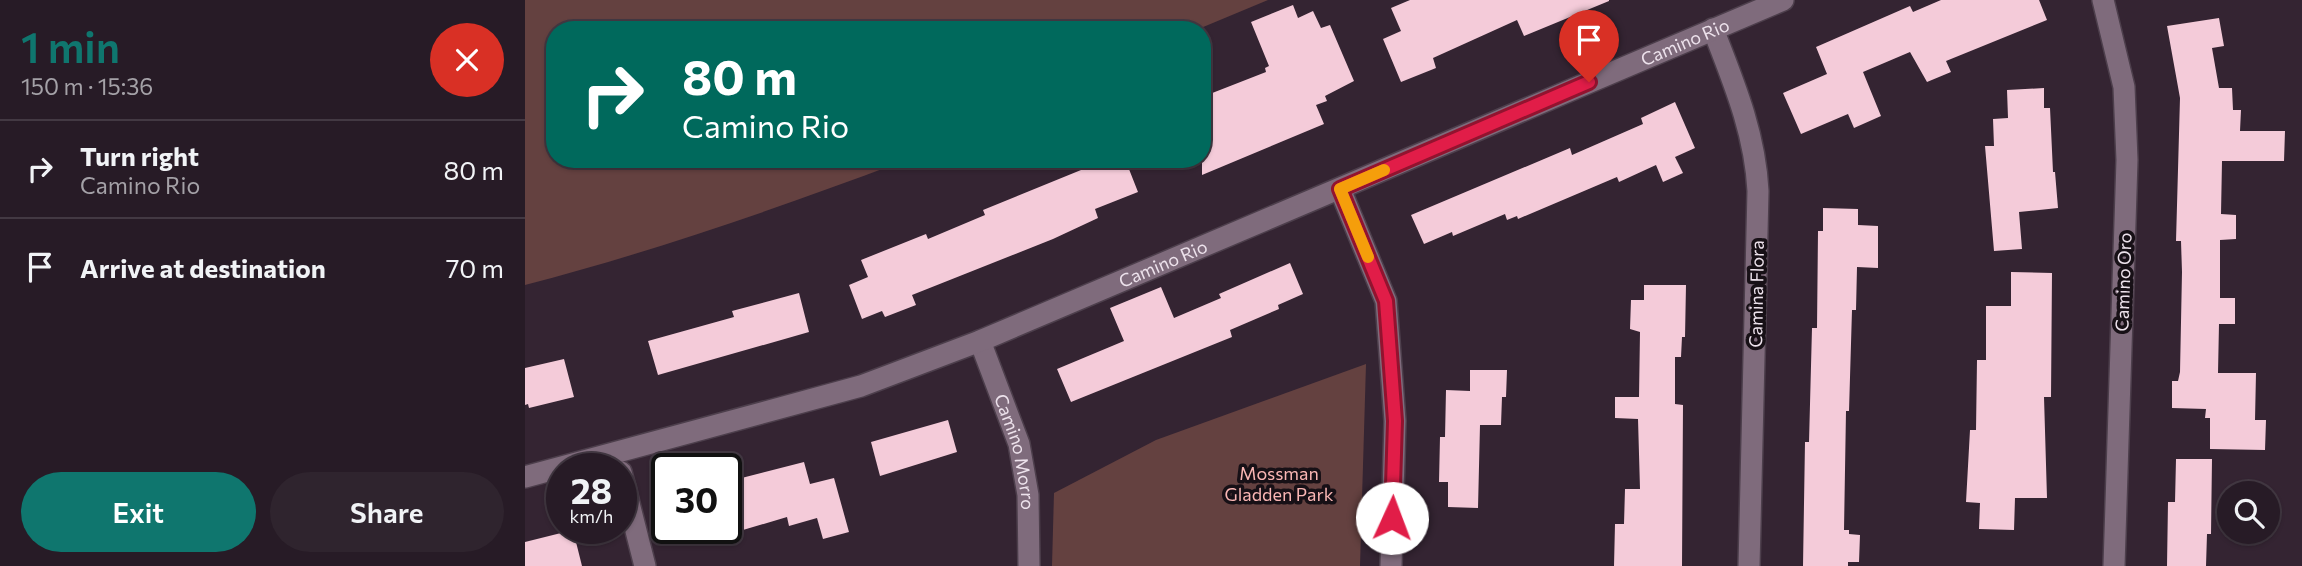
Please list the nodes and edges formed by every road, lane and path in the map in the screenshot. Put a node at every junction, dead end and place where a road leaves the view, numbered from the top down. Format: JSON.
{"nodes":[{"id":1,"x":1783,"y":0,"type":"edge"},
{"id":2,"x":2103,"y":0,"type":"edge"},
{"id":3,"x":1713,"y":29,"type":"junction"},
{"id":4,"x":1340,"y":189,"type":"junction"},
{"id":5,"x":980,"y":341,"type":"junction"},
{"id":6,"x":637,"y":459,"type":"edge"},
{"id":7,"x":546,"y":474,"type":"edge"},
{"id":8,"x":525,"y":477,"type":"edge"},
{"id":9,"x":637,"y":532,"type":"edge"},
{"id":10,"x":646,"y":566,"type":"edge"},
{"id":11,"x":1029,"y":566,"type":"edge"},
{"id":12,"x":1391,"y":566,"type":"edge"},
{"id":13,"x":1749,"y":566,"type":"edge"},
{"id":14,"x":2114,"y":566,"type":"edge"}],
"edges":[{"from":1,"to":3,"type":"street","name":"Camino Rio"},
{"from":2,"to":14,"type":"street","name":"Camino Oro"},
{"from":3,"to":4,"type":"street","name":"Camino Rio"},
{"from":3,"to":13,"type":"street","name":"Camina Flora"},
{"from":4,"to":5,"type":"street","name":"Camino Rio"},
{"from":4,"to":12,"type":"street"},
{"from":5,"to":6,"type":"street","name":"Camino Rio"},
{"from":5,"to":11,"type":"street","name":"Camino Morro"},
{"from":7,"to":8,"type":"street","name":"Camino Rio"},
{"from":9,"to":10,"type":"street"}]}
